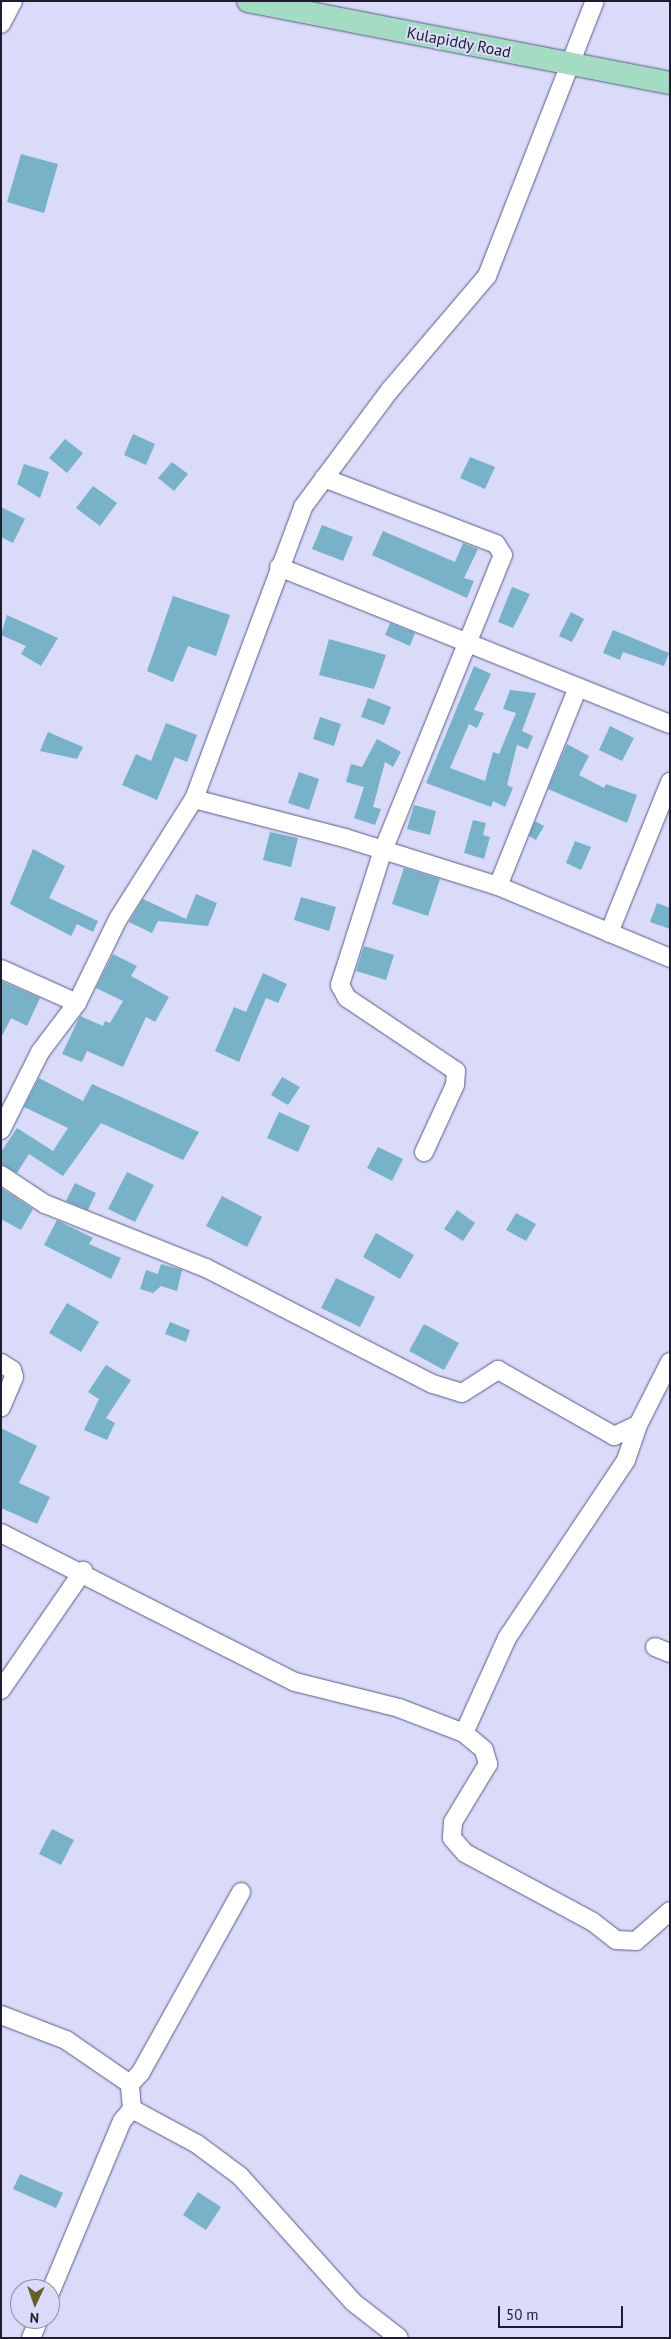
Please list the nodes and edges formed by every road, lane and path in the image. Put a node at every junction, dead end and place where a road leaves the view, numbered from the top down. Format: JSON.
{"nodes":[{"id":1,"x":13,"y":1,"type":"edge"},
{"id":2,"x":248,"y":1,"type":"edge"},
{"id":3,"x":595,"y":1,"type":"edge"},
{"id":4,"x":1,"y":24,"type":"edge"},
{"id":5,"x":569,"y":63,"type":"junction"},
{"id":6,"x":670,"y":83,"type":"edge"},
{"id":7,"x":324,"y":478,"type":"junction"},
{"id":8,"x":279,"y":567,"type":"junction"},
{"id":9,"x":466,"y":642,"type":"junction"},
{"id":10,"x":578,"y":687,"type":"junction"},
{"id":11,"x":670,"y":724,"type":"edge"},
{"id":12,"x":670,"y":782,"type":"edge"},
{"id":13,"x":194,"y":799,"type":"junction"},
{"id":14,"x":383,"y":850,"type":"junction"},
{"id":15,"x":498,"y":886,"type":"junction"},
{"id":16,"x":609,"y":933,"type":"junction"},
{"id":17,"x":670,"y":958,"type":"edge"},
{"id":18,"x":1,"y":969,"type":"edge"},
{"id":19,"x":77,"y":1003,"type":"junction"},
{"id":20,"x":1,"y":1130,"type":"edge"},
{"id":21,"x":424,"y":1152,"type":"dead end"},
{"id":22,"x":1,"y":1175,"type":"edge"},
{"id":23,"x":670,"y":1362,"type":"edge"},
{"id":24,"x":1,"y":1364,"type":"edge"},
{"id":25,"x":1,"y":1407,"type":"edge"},
{"id":26,"x":638,"y":1425,"type":"junction"},
{"id":27,"x":1,"y":1533,"type":"edge"},
{"id":28,"x":83,"y":1571,"type":"junction"},
{"id":29,"x":1,"y":1690,"type":"edge"},
{"id":30,"x":464,"y":1733,"type":"junction"},
{"id":31,"x":241,"y":1892,"type":"dead end"},
{"id":32,"x":670,"y":1911,"type":"edge"},
{"id":33,"x":1,"y":2016,"type":"edge"},
{"id":34,"x":130,"y":2084,"type":"junction"},
{"id":35,"x":132,"y":2109,"type":"junction"},
{"id":36,"x":56,"y":2279,"type":"edge"},
{"id":37,"x":399,"y":2338,"type":"edge"}],
"edges":[{"from":1,"to":4,"type":"street"},
{"from":2,"to":5,"type":"main road","name":"Kulapiddy Road"},
{"from":3,"to":5,"type":"street"},
{"from":5,"to":6,"type":"main road","name":"Kulapiddy Road"},
{"from":5,"to":7,"type":"street"},
{"from":7,"to":8,"type":"street"},
{"from":7,"to":9,"type":"street"},
{"from":8,"to":9,"type":"street"},
{"from":8,"to":13,"type":"street"},
{"from":9,"to":10,"type":"street"},
{"from":9,"to":14,"type":"street"},
{"from":10,"to":11,"type":"street"},
{"from":10,"to":15,"type":"street"},
{"from":12,"to":16,"type":"street"},
{"from":13,"to":14,"type":"street"},
{"from":13,"to":19,"type":"street"},
{"from":14,"to":15,"type":"street"},
{"from":14,"to":21,"type":"street"},
{"from":15,"to":16,"type":"street"},
{"from":16,"to":17,"type":"street"},
{"from":18,"to":19,"type":"street"},
{"from":19,"to":20,"type":"street"},
{"from":22,"to":26,"type":"street"},
{"from":23,"to":26,"type":"street"},
{"from":24,"to":25,"type":"street"},
{"from":26,"to":30,"type":"street"},
{"from":27,"to":28,"type":"street"},
{"from":28,"to":29,"type":"street"},
{"from":28,"to":30,"type":"street"},
{"from":30,"to":32,"type":"street"},
{"from":31,"to":34,"type":"street"},
{"from":33,"to":34,"type":"street"},
{"from":34,"to":35,"type":"street"},
{"from":35,"to":36,"type":"street"},
{"from":35,"to":37,"type":"street"}]}
